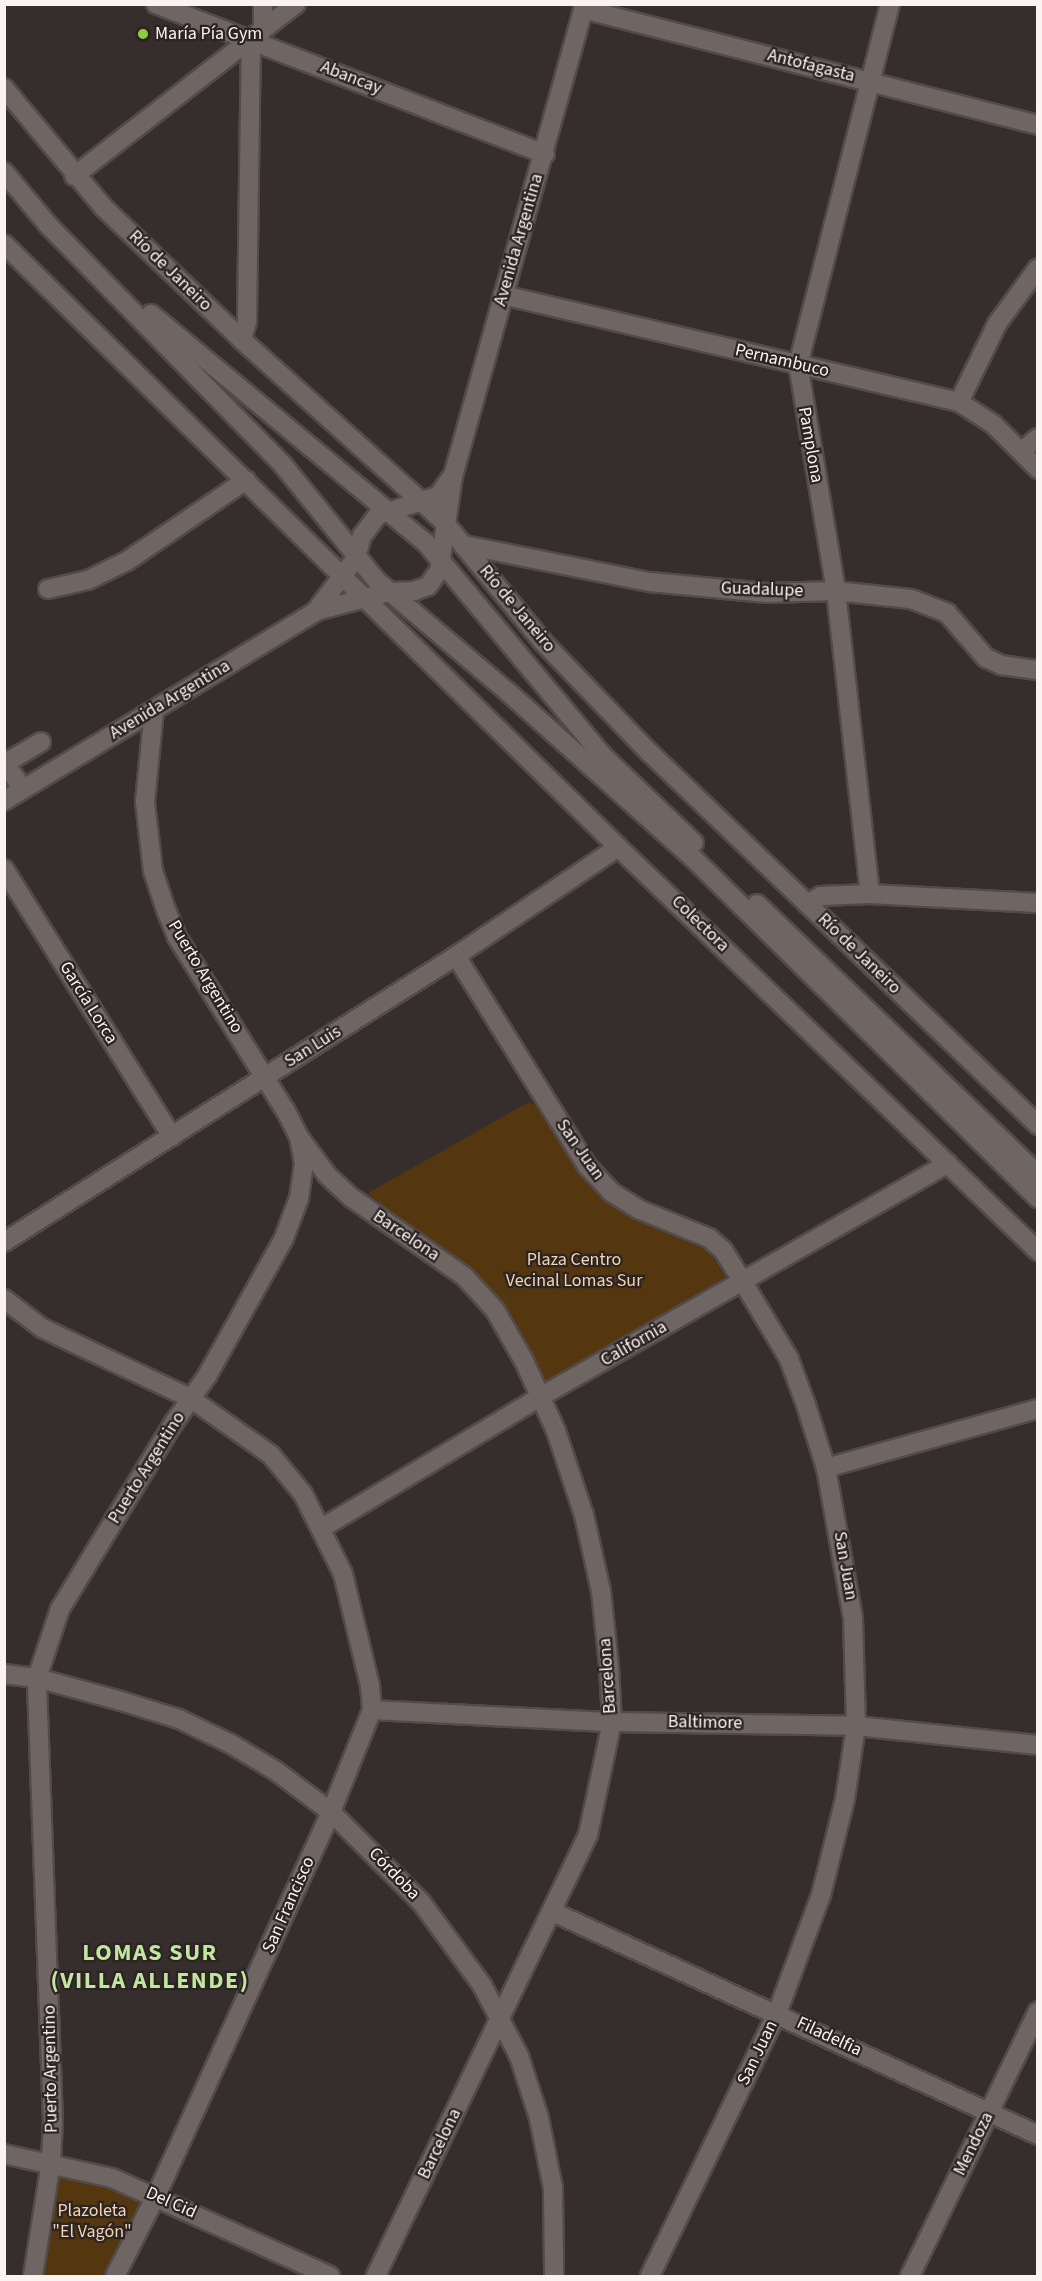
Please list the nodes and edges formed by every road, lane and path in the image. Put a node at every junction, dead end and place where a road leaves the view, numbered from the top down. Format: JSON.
{"nodes":[{"id":1,"x":156,"y":4,"type":"edge"},
{"id":2,"x":263,"y":4,"type":"edge"},
{"id":3,"x":296,"y":4,"type":"edge"},
{"id":4,"x":890,"y":4,"type":"edge"},
{"id":5,"x":584,"y":7,"type":"edge"},
{"id":6,"x":257,"y":35,"type":"junction"},
{"id":7,"x":872,"y":82,"type":"junction"},
{"id":8,"x":4,"y":88,"type":"edge"},
{"id":9,"x":1038,"y":125,"type":"edge"},
{"id":10,"x":544,"y":154,"type":"junction"},
{"id":11,"x":4,"y":172,"type":"edge"},
{"id":12,"x":74,"y":176,"type":"junction"},
{"id":13,"x":50,"y":226,"type":"junction"},
{"id":14,"x":4,"y":244,"type":"edge"},
{"id":15,"x":1038,"y":268,"type":"edge"},
{"id":16,"x":503,"y":295,"type":"junction"},
{"id":17,"x":242,"y":340,"type":"junction"},
{"id":18,"x":798,"y":364,"type":"junction"},
{"id":19,"x":958,"y":402,"type":"junction"},
{"id":20,"x":1038,"y":438,"type":"edge"},
{"id":21,"x":1023,"y":450,"type":"junction"},
{"id":22,"x":1038,"y":469,"type":"edge"},
{"id":23,"x":453,"y":476,"type":"junction"},
{"id":24,"x":246,"y":480,"type":"junction"},
{"id":25,"x":421,"y":501,"type":"junction"},
{"id":26,"x":389,"y":509,"type":"junction"},
{"id":27,"x":444,"y":522,"type":"junction"},
{"id":28,"x":464,"y":546,"type":"junction"},
{"id":29,"x":356,"y":558,"type":"junction"},
{"id":30,"x":442,"y":559,"type":"junction"},
{"id":31,"x":345,"y":577,"type":"junction"},
{"id":32,"x":48,"y":589,"type":"dead end"},
{"id":33,"x":389,"y":591,"type":"junction"},
{"id":34,"x":836,"y":591,"type":"junction"},
{"id":35,"x":364,"y":596,"type":"junction"},
{"id":36,"x":316,"y":611,"type":"junction"},
{"id":37,"x":1038,"y":670,"type":"edge"},
{"id":38,"x":154,"y":710,"type":"junction"},
{"id":39,"x":41,"y":742,"type":"dead end"},
{"id":40,"x":5,"y":763,"type":"edge"},
{"id":41,"x":23,"y":789,"type":"junction"},
{"id":42,"x":4,"y":801,"type":"edge"},
{"id":43,"x":618,"y":847,"type":"junction"},
{"id":44,"x":4,"y":869,"type":"edge"},
{"id":45,"x":870,"y":894,"type":"junction"},
{"id":46,"x":1038,"y":903,"type":"edge"},
{"id":47,"x":807,"y":904,"type":"junction"},
{"id":48,"x":456,"y":956,"type":"junction"},
{"id":49,"x":266,"y":1076,"type":"junction"},
{"id":50,"x":1038,"y":1125,"type":"edge"},
{"id":51,"x":172,"y":1137,"type":"junction"},
{"id":52,"x":299,"y":1137,"type":"junction"},
{"id":53,"x":948,"y":1163,"type":"junction"},
{"id":54,"x":1038,"y":1174,"type":"edge"},
{"id":55,"x":1038,"y":1198,"type":"edge"},
{"id":56,"x":4,"y":1242,"type":"edge"},
{"id":57,"x":1038,"y":1251,"type":"edge"},
{"id":58,"x":743,"y":1282,"type":"junction"},
{"id":59,"x":4,"y":1299,"type":"edge"},
{"id":60,"x":540,"y":1397,"type":"junction"},
{"id":61,"x":190,"y":1398,"type":"junction"},
{"id":62,"x":1038,"y":1409,"type":"edge"},
{"id":63,"x":826,"y":1468,"type":"junction"},
{"id":64,"x":322,"y":1528,"type":"junction"},
{"id":65,"x":4,"y":1674,"type":"edge"},
{"id":66,"x":37,"y":1678,"type":"junction"},
{"id":67,"x":372,"y":1710,"type":"junction"},
{"id":68,"x":612,"y":1722,"type":"junction"},
{"id":69,"x":856,"y":1726,"type":"junction"},
{"id":70,"x":1038,"y":1745,"type":"edge"},
{"id":71,"x":331,"y":1812,"type":"junction"},
{"id":72,"x":553,"y":1912,"type":"junction"},
{"id":73,"x":1038,"y":2011,"type":"edge"},
{"id":74,"x":777,"y":2013,"type":"junction"},
{"id":75,"x":500,"y":2019,"type":"junction"},
{"id":76,"x":989,"y":2112,"type":"junction"},
{"id":77,"x":1038,"y":2135,"type":"edge"},
{"id":78,"x":4,"y":2154,"type":"edge"},
{"id":79,"x":51,"y":2162,"type":"junction"},
{"id":80,"x":156,"y":2196,"type":"junction"},
{"id":81,"x":33,"y":2277,"type":"edge"},
{"id":82,"x":115,"y":2277,"type":"edge"},
{"id":83,"x":330,"y":2277,"type":"edge"},
{"id":84,"x":376,"y":2277,"type":"edge"},
{"id":85,"x":554,"y":2277,"type":"edge"},
{"id":86,"x":650,"y":2277,"type":"edge"},
{"id":87,"x":910,"y":2277,"type":"edge"}],
"edges":[{"from":1,"to":6,"type":"street","name":"Abancay"},
{"from":2,"to":6,"type":"street"},
{"from":3,"to":6,"type":"street"},
{"from":4,"to":7,"type":"street","name":"Pamplona"},
{"from":5,"to":7,"type":"street","name":"Antofagasta"},
{"from":5,"to":10,"type":"street","name":"Avenida Argentina"},
{"from":6,"to":10,"type":"street","name":"Abancay"},
{"from":6,"to":12,"type":"street"},
{"from":6,"to":17,"type":"street"},
{"from":7,"to":9,"type":"street","name":"Antofagasta"},
{"from":7,"to":18,"type":"street","name":"Pamplona"},
{"from":8,"to":12,"type":"street","name":"Río de Janeiro"},
{"from":10,"to":16,"type":"street","name":"Avenida Argentina"},
{"from":11,"to":13,"type":"street"},
{"from":12,"to":17,"type":"street","name":"Río de Janeiro"},
{"from":13,"to":26,"type":"street"},
{"from":13,"to":29,"type":"street"},
{"from":14,"to":24,"type":"street"},
{"from":15,"to":19,"type":"street"},
{"from":16,"to":18,"type":"street","name":"Pernambuco"},
{"from":16,"to":23,"type":"street","name":"Avenida Argentina"},
{"from":17,"to":25,"type":"street","name":"Río de Janeiro"},
{"from":18,"to":19,"type":"street","name":"Pernambuco"},
{"from":18,"to":34,"type":"street","name":"Pamplona"},
{"from":19,"to":21,"type":"street","name":"Pernambuco"},
{"from":20,"to":21,"type":"street"},
{"from":21,"to":22,"type":"street","name":"Pernambuco"},
{"from":23,"to":25,"type":"street","name":"Avenida Argentina"},
{"from":23,"to":27,"type":"street","name":"Avenida Argentina"},
{"from":24,"to":31,"type":"street"},
{"from":24,"to":32,"type":"street"},
{"from":25,"to":26,"type":"street","name":"Avenida Argentina"},
{"from":25,"to":27,"type":"street","name":"Río de Janeiro"},
{"from":26,"to":29,"type":"street"},
{"from":26,"to":30,"type":"street"},
{"from":27,"to":28,"type":"street","name":"Río de Janeiro"},
{"from":27,"to":30,"type":"street","name":"Avenida Argentina"},
{"from":28,"to":34,"type":"street","name":"Guadalupe"},
{"from":28,"to":47,"type":"street","name":"Río de Janeiro"},
{"from":29,"to":31,"type":"street","name":"Avenida Argentina"},
{"from":29,"to":33,"type":"street"},
{"from":30,"to":33,"type":"street"},
{"from":30,"to":54,"type":"street"},
{"from":31,"to":35,"type":"street"},
{"from":31,"to":36,"type":"street","name":"Avenida Argentina"},
{"from":33,"to":35,"type":"street","name":"Avenida Argentina"},
{"from":33,"to":55,"type":"street"},
{"from":34,"to":37,"type":"street","name":"Guadalupe"},
{"from":34,"to":45,"type":"street","name":"Pamplona"},
{"from":35,"to":36,"type":"street","name":"Avenida Argentina"},
{"from":35,"to":43,"type":"street","name":"Colectora"},
{"from":36,"to":38,"type":"street","name":"Avenida Argentina"},
{"from":38,"to":41,"type":"street","name":"Avenida Argentina"},
{"from":38,"to":49,"type":"street","name":"Puerto Argentino"},
{"from":39,"to":40,"type":"street"},
{"from":40,"to":41,"type":"street"},
{"from":41,"to":42,"type":"street","name":"Avenida Argentina"},
{"from":43,"to":48,"type":"street","name":"San Luis"},
{"from":43,"to":53,"type":"street","name":"Colectora"},
{"from":44,"to":51,"type":"street","name":"García Lorca"},
{"from":45,"to":46,"type":"street"},
{"from":45,"to":47,"type":"street"},
{"from":47,"to":50,"type":"street","name":"Río de Janeiro"},
{"from":48,"to":49,"type":"street","name":"San Luis"},
{"from":48,"to":58,"type":"street","name":"San Juan"},
{"from":49,"to":51,"type":"street","name":"San Luis"},
{"from":49,"to":52,"type":"street","name":"Puerto Argentino"},
{"from":51,"to":56,"type":"street","name":"San Luis"},
{"from":52,"to":60,"type":"street","name":"Barcelona"},
{"from":52,"to":61,"type":"street","name":"Puerto Argentino"},
{"from":53,"to":57,"type":"street","name":"Colectora"},
{"from":53,"to":58,"type":"street","name":"California"},
{"from":58,"to":60,"type":"street","name":"California"},
{"from":58,"to":63,"type":"street","name":"San Juan"},
{"from":59,"to":61,"type":"street"},
{"from":60,"to":64,"type":"street","name":"California"},
{"from":60,"to":68,"type":"street","name":"Barcelona"},
{"from":61,"to":64,"type":"street"},
{"from":61,"to":66,"type":"street","name":"Puerto Argentino"},
{"from":62,"to":63,"type":"street"},
{"from":63,"to":69,"type":"street","name":"San Juan"},
{"from":64,"to":67,"type":"street"},
{"from":65,"to":66,"type":"street","name":"Córdoba"},
{"from":66,"to":71,"type":"street","name":"Córdoba"},
{"from":66,"to":79,"type":"street","name":"Puerto Argentino"},
{"from":67,"to":68,"type":"street","name":"Baltimore"},
{"from":67,"to":71,"type":"street","name":"San Francisco"},
{"from":68,"to":69,"type":"street","name":"Baltimore"},
{"from":68,"to":72,"type":"street","name":"Barcelona"},
{"from":69,"to":70,"type":"street","name":"Baltimore"},
{"from":69,"to":74,"type":"street","name":"San Juan"},
{"from":71,"to":75,"type":"street","name":"Córdoba"},
{"from":71,"to":80,"type":"street","name":"San Francisco"},
{"from":72,"to":74,"type":"street","name":"Filadelfia"},
{"from":72,"to":75,"type":"street","name":"Barcelona"},
{"from":73,"to":76,"type":"street","name":"Mendoza"},
{"from":74,"to":76,"type":"street","name":"Filadelfia"},
{"from":74,"to":86,"type":"street","name":"San Juan"},
{"from":75,"to":84,"type":"street","name":"Barcelona"},
{"from":75,"to":85,"type":"street","name":"Córdoba"},
{"from":76,"to":77,"type":"street","name":"Filadelfia"},
{"from":76,"to":87,"type":"street","name":"Mendoza"},
{"from":78,"to":79,"type":"street","name":"Del Cid"},
{"from":79,"to":80,"type":"street","name":"Del Cid"},
{"from":79,"to":81,"type":"street","name":"Puerto Argentino"},
{"from":80,"to":82,"type":"street","name":"San Francisco"},
{"from":80,"to":83,"type":"street","name":"Del Cid"}]}
